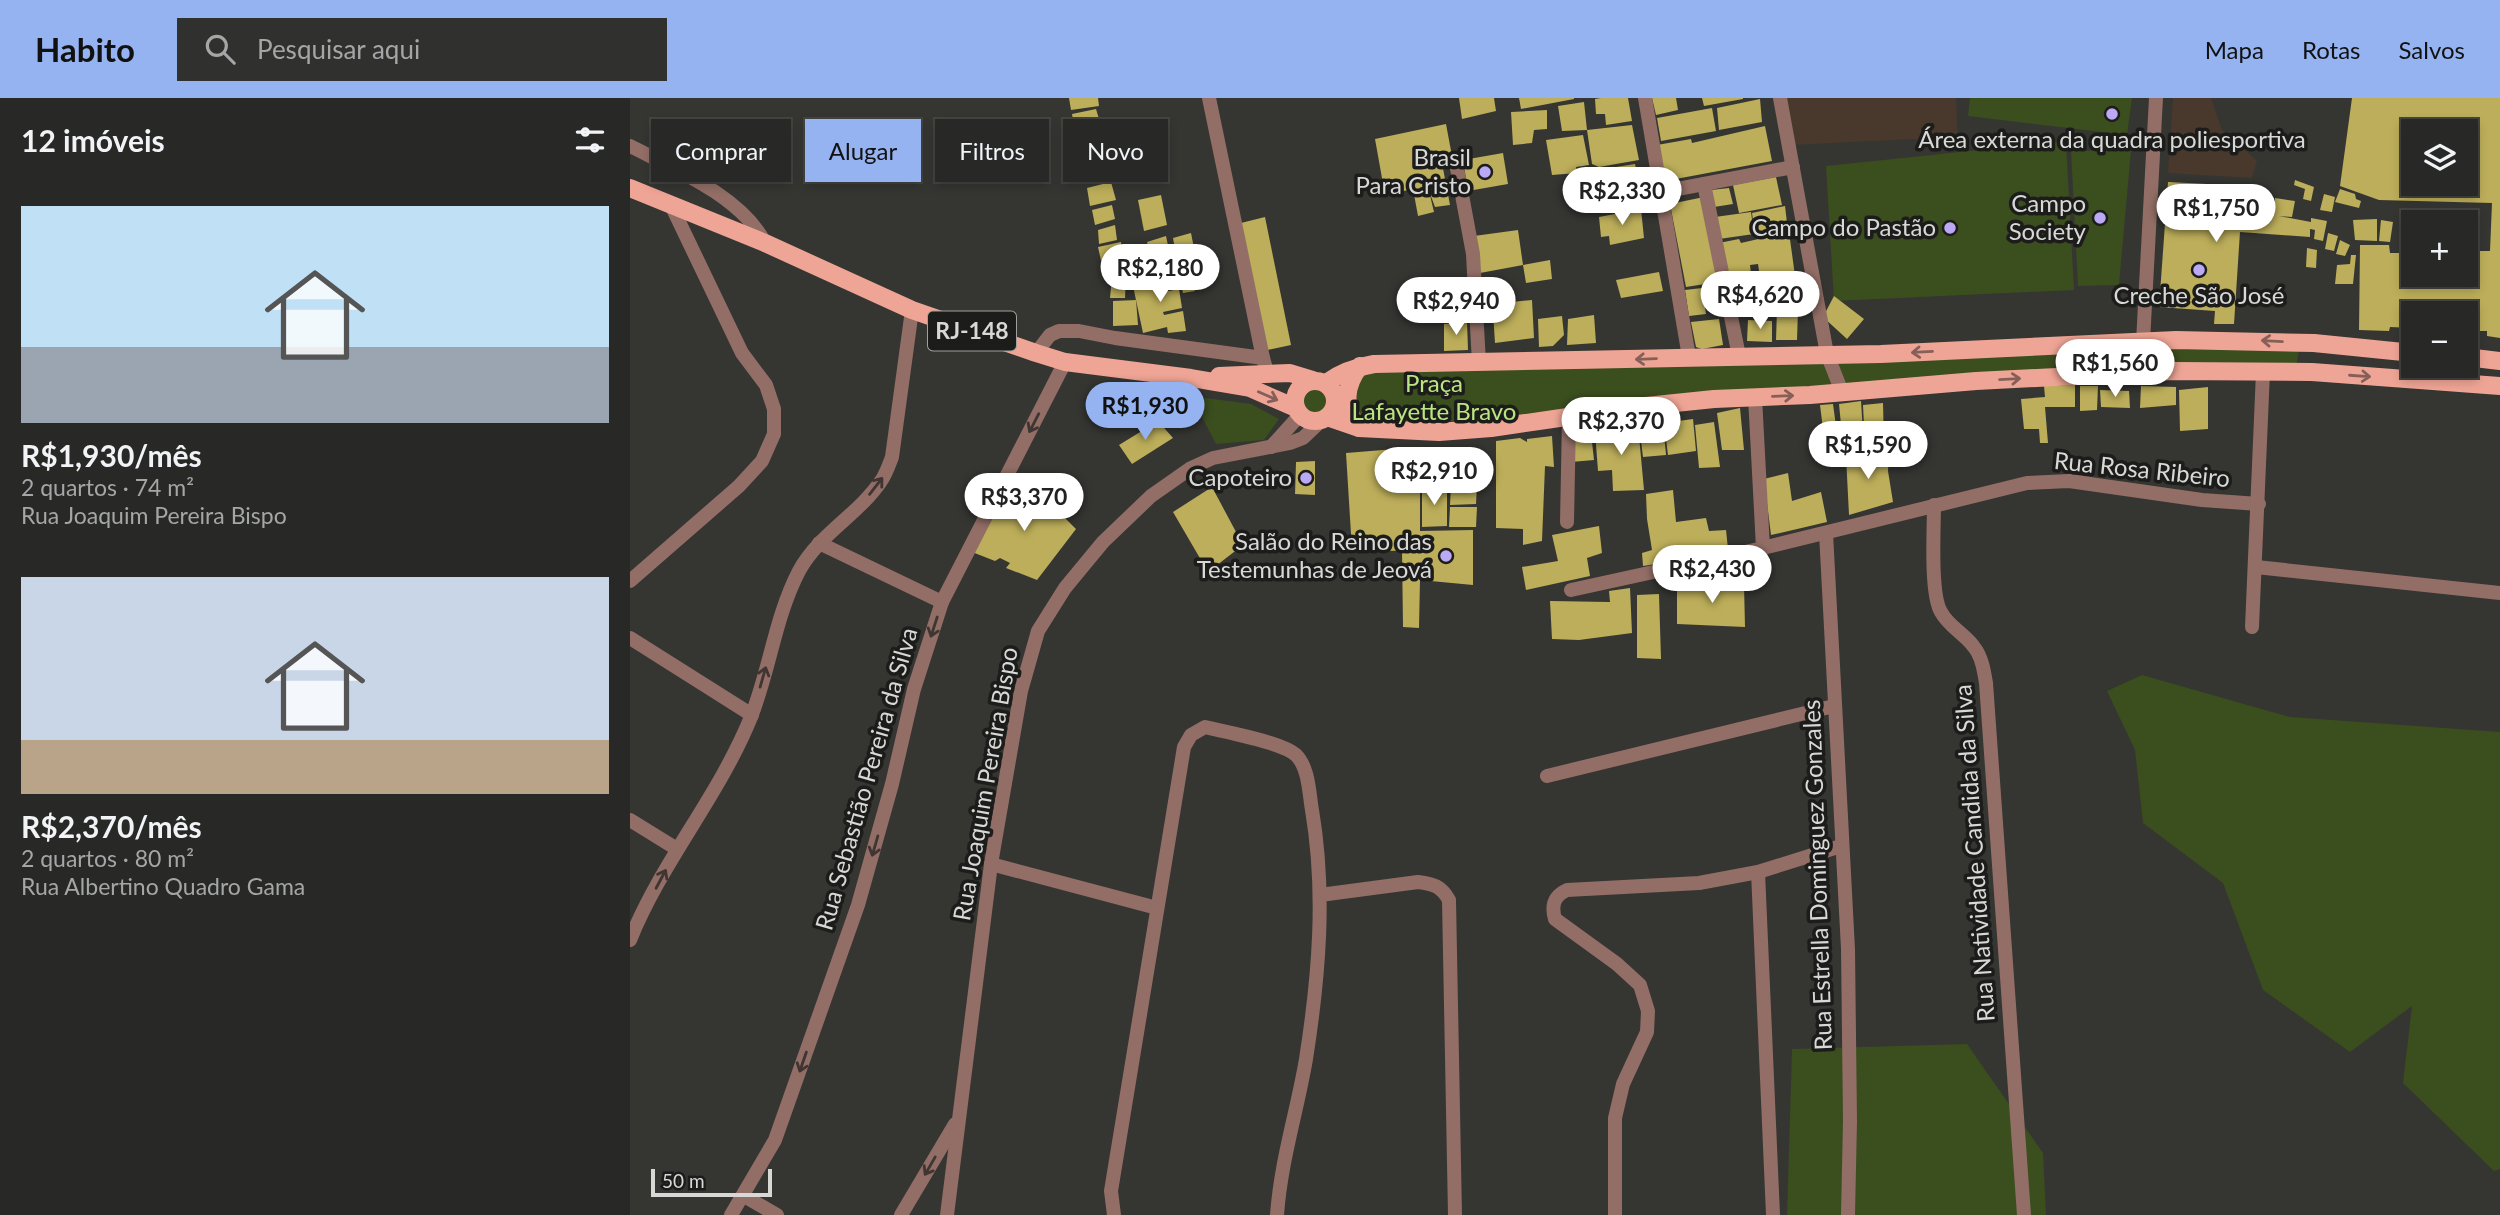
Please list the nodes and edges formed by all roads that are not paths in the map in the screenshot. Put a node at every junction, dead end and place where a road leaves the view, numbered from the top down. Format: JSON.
{"nodes":[{"id":1,"x":1209,"y":98,"type":"edge"},
{"id":2,"x":1645,"y":98,"type":"edge"},
{"id":3,"x":1780,"y":98,"type":"edge"},
{"id":4,"x":2157,"y":98,"type":"edge"},
{"id":5,"x":630,"y":146,"type":"edge"},
{"id":6,"x":1456,"y":163,"type":"dead end"},
{"id":7,"x":1793,"y":167,"type":"junction"},
{"id":8,"x":1703,"y":184,"type":"junction"},
{"id":9,"x":630,"y":188,"type":"edge"},
{"id":10,"x":1662,"y":192,"type":"junction"},
{"id":11,"x":672,"y":207,"type":"junction"},
{"id":12,"x":765,"y":243,"type":"junction"},
{"id":13,"x":912,"y":310,"type":"junction"},
{"id":14,"x":2143,"y":342,"type":"junction"},
{"id":15,"x":2314,"y":343,"type":"junction"},
{"id":16,"x":2401,"y":351,"type":"edge"},
{"id":17,"x":1036,"y":354,"type":"junction"},
{"id":18,"x":1827,"y":354,"type":"junction"},
{"id":19,"x":1739,"y":356,"type":"junction"},
{"id":20,"x":1689,"y":357,"type":"junction"},
{"id":21,"x":2478,"y":358,"type":"edge"},
{"id":22,"x":2500,"y":360,"type":"edge"},
{"id":23,"x":1065,"y":362,"type":"junction"},
{"id":24,"x":1479,"y":363,"type":"junction"},
{"id":25,"x":1265,"y":366,"type":"junction"},
{"id":26,"x":1360,"y":366,"type":"junction"},
{"id":27,"x":2263,"y":372,"type":"junction"},
{"id":28,"x":2312,"y":372,"type":"junction"},
{"id":29,"x":1191,"y":378,"type":"junction"},
{"id":30,"x":1319,"y":382,"type":"junction"},
{"id":31,"x":2500,"y":386,"type":"edge"},
{"id":32,"x":1842,"y":392,"type":"junction"},
{"id":33,"x":1755,"y":397,"type":"junction"},
{"id":34,"x":1298,"y":412,"type":"junction"},
{"id":35,"x":1325,"y":418,"type":"junction"},
{"id":36,"x":1569,"y":418,"type":"junction"},
{"id":37,"x":1359,"y":428,"type":"junction"},
{"id":38,"x":1271,"y":447,"type":"junction"},
{"id":39,"x":2259,"y":504,"type":"junction"},
{"id":40,"x":1934,"y":505,"type":"junction"},
{"id":41,"x":1567,"y":522,"type":"dead end"},
{"id":42,"x":1826,"y":533,"type":"junction"},
{"id":43,"x":818,"y":543,"type":"junction"},
{"id":44,"x":1763,"y":548,"type":"junction"},
{"id":45,"x":2256,"y":567,"type":"junction"},
{"id":46,"x":630,"y":581,"type":"edge"},
{"id":47,"x":1571,"y":590,"type":"dead end"},
{"id":48,"x":2500,"y":593,"type":"edge"},
{"id":49,"x":942,"y":602,"type":"junction"},
{"id":50,"x":2252,"y":627,"type":"dead end"},
{"id":51,"x":630,"y":638,"type":"edge"},
{"id":52,"x":1834,"y":706,"type":"junction"},
{"id":53,"x":752,"y":715,"type":"junction"},
{"id":54,"x":1547,"y":776,"type":"dead end"},
{"id":55,"x":630,"y":820,"type":"edge"},
{"id":56,"x":1841,"y":846,"type":"junction"},
{"id":57,"x":677,"y":849,"type":"junction"},
{"id":58,"x":991,"y":864,"type":"junction"},
{"id":59,"x":1758,"y":872,"type":"junction"},
{"id":60,"x":1320,"y":895,"type":"junction"},
{"id":61,"x":1157,"y":908,"type":"junction"},
{"id":62,"x":630,"y":940,"type":"edge"},
{"id":63,"x":959,"y":1116,"type":"junction"},
{"id":64,"x":744,"y":1196,"type":"junction"},
{"id":65,"x":731,"y":1215,"type":"edge"},
{"id":66,"x":777,"y":1215,"type":"edge"},
{"id":67,"x":901,"y":1215,"type":"edge"},
{"id":68,"x":947,"y":1215,"type":"edge"},
{"id":69,"x":1114,"y":1215,"type":"edge"},
{"id":70,"x":1277,"y":1215,"type":"edge"},
{"id":71,"x":1455,"y":1215,"type":"edge"},
{"id":72,"x":1615,"y":1215,"type":"edge"},
{"id":73,"x":1773,"y":1215,"type":"edge"},
{"id":74,"x":1848,"y":1215,"type":"edge"},
{"id":75,"x":2024,"y":1215,"type":"edge"}],
"edges":[{"from":1,"to":25,"type":"street"},
{"from":2,"to":10,"type":"street"},
{"from":3,"to":7,"type":"street"},
{"from":4,"to":14,"type":"street"},
{"from":5,"to":12,"type":"street","number":"RJ-148"},
{"from":6,"to":24,"type":"street"},
{"from":7,"to":8,"type":"street"},
{"from":7,"to":18,"type":"street"},
{"from":8,"to":10,"type":"street"},
{"from":8,"to":19,"type":"street"},
{"from":9,"to":11,"type":"main road","number":"RJ-148"},
{"from":10,"to":20,"type":"street"},
{"from":11,"to":12,"type":"main road","number":"RJ-148"},
{"from":11,"to":46,"type":"street"},
{"from":12,"to":13,"type":"main road","number":"RJ-148"},
{"from":13,"to":17,"type":"main road","number":"RJ-148"},
{"from":43,"to":13,"type":"street","one_way":true},
{"from":15,"to":14,"type":"main road","one_way":true},
{"from":14,"to":18,"type":"main road","one_way":true},
{"from":15,"to":16,"type":"main road"},
{"from":15,"to":28,"type":"main road"},
{"from":17,"to":23,"type":"main road","number":"RJ-148"},
{"from":17,"to":25,"type":"street"},
{"from":18,"to":19,"type":"main road"},
{"from":18,"to":32,"type":"street"},
{"from":19,"to":20,"type":"main road"},
{"from":20,"to":24,"type":"main road","one_way":true},
{"from":21,"to":22,"type":"main road"},
{"from":23,"to":29,"type":"main road","number":"RJ-148"},
{"from":23,"to":49,"type":"street","name":"Rua Sebastião Pereira da Silva","one_way":true},
{"from":24,"to":26,"type":"main road"},
{"from":25,"to":29,"type":"main road"},
{"from":25,"to":30,"type":"main road"},
{"from":26,"to":30,"type":"main road"},
{"from":26,"to":37,"type":"main road"},
{"from":27,"to":28,"type":"main road"},
{"from":32,"to":27,"type":"main road","one_way":true},
{"from":27,"to":39,"type":"street"},
{"from":28,"to":31,"type":"main road","one_way":true},
{"from":29,"to":34,"type":"main road","number":"RJ-148","one_way":true},
{"from":30,"to":34,"type":"main road"},
{"from":30,"to":35,"type":"main road"},
{"from":33,"to":32,"type":"main road","one_way":true},
{"from":33,"to":36,"type":"main road"},
{"from":33,"to":44,"type":"street"},
{"from":34,"to":35,"type":"main road"},
{"from":34,"to":38,"type":"street"},
{"from":35,"to":37,"type":"main road"},
{"from":35,"to":38,"type":"street","name":"Rua Joaquim Pereira Bispo"},
{"from":36,"to":37,"type":"main road"},
{"from":36,"to":41,"type":"street"},
{"from":38,"to":58,"type":"street","name":"Rua Joaquim Pereira Bispo"},
{"from":39,"to":40,"type":"street","name":"Rua Rosa Ribeiro"},
{"from":39,"to":45,"type":"street"},
{"from":40,"to":42,"type":"street","name":"Rua Rosa Ribeiro"},
{"from":40,"to":75,"type":"street","name":"Rua Natividade Candida da Silva"},
{"from":42,"to":44,"type":"street","name":"Rua Rosa Ribeiro"},
{"from":42,"to":52,"type":"street","name":"Rua Estrella Dominguez Gonzales"},
{"from":43,"to":49,"type":"street"},
{"from":53,"to":43,"type":"street","one_way":true},
{"from":44,"to":47,"type":"street","name":"Rua Rosa Ribeiro"},
{"from":45,"to":48,"type":"street"},
{"from":45,"to":50,"type":"street"},
{"from":49,"to":64,"type":"street","name":"Rua Sebastião Pereira da Silva","one_way":true},
{"from":51,"to":53,"type":"street"},
{"from":52,"to":54,"type":"street"},
{"from":52,"to":56,"type":"street","name":"Rua Estrella Dominguez Gonzales"},
{"from":53,"to":57,"type":"street"},
{"from":55,"to":57,"type":"street"},
{"from":56,"to":59,"type":"street"},
{"from":56,"to":74,"type":"street","name":"Rua Estrella Dominguez Gonzales"},
{"from":62,"to":57,"type":"street","one_way":true},
{"from":58,"to":61,"type":"street"},
{"from":58,"to":63,"type":"street","name":"Rua Joaquim Pereira Bispo"},
{"from":59,"to":72,"type":"street"},
{"from":59,"to":73,"type":"street"},
{"from":60,"to":61,"type":"street"},
{"from":60,"to":70,"type":"street"},
{"from":60,"to":71,"type":"street"},
{"from":61,"to":69,"type":"street"},
{"from":63,"to":67,"type":"street","name":"Rua Joaquim Pereira Bispo","one_way":true},
{"from":63,"to":68,"type":"street"},
{"from":64,"to":65,"type":"street","name":"Rua Sebastião Pereira da Silva"},
{"from":64,"to":66,"type":"street"}]}
